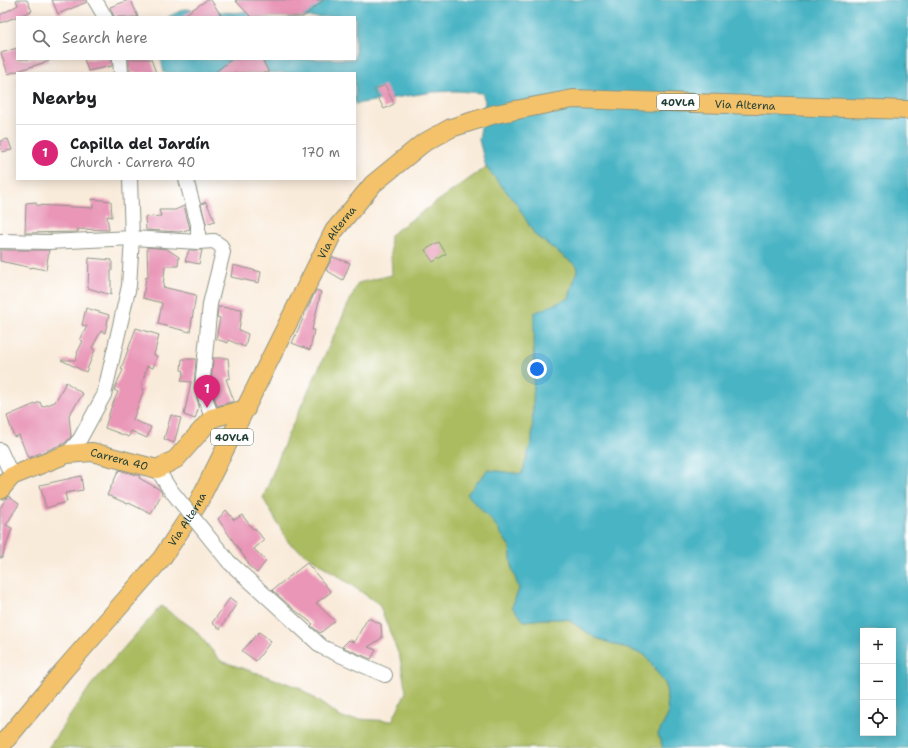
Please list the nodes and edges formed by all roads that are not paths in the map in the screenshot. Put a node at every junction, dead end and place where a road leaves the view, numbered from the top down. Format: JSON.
{"nodes":[{"id":1,"x":95,"y":0,"type":"edge"},
{"id":2,"x":104,"y":16,"type":"edge"},
{"id":3,"x":120,"y":60,"type":"edge"},
{"id":4,"x":121,"y":72,"type":"edge"},
{"id":5,"x":908,"y":110,"type":"edge"},
{"id":6,"x":130,"y":180,"type":"edge"},
{"id":7,"x":186,"y":180,"type":"edge"},
{"id":8,"x":132,"y":238,"type":"junction"},
{"id":9,"x":0,"y":241,"type":"edge"},
{"id":10,"x":198,"y":242,"type":"junction"},
{"id":11,"x":246,"y":409,"type":"junction"},
{"id":12,"x":212,"y":418,"type":"junction"},
{"id":13,"x":0,"y":450,"type":"edge"},
{"id":14,"x":67,"y":454,"type":"junction"},
{"id":15,"x":157,"y":469,"type":"junction"},
{"id":16,"x":12,"y":476,"type":"junction"},
{"id":17,"x":0,"y":490,"type":"edge"},
{"id":18,"x":385,"y":675,"type":"dead end"},
{"id":19,"x":0,"y":747,"type":"edge"}],
"edges":[{"from":1,"to":2,"type":"street"},
{"from":3,"to":4,"type":"street"},
{"from":5,"to":11,"type":"main road","name":"Via Alterna","number":"40VLA"},
{"from":6,"to":8,"type":"street"},
{"from":7,"to":10,"type":"street"},
{"from":8,"to":9,"type":"street"},
{"from":8,"to":10,"type":"street"},
{"from":8,"to":14,"type":"street"},
{"from":10,"to":12,"type":"street"},
{"from":11,"to":12,"type":"main road"},
{"from":11,"to":19,"type":"main road","name":"Via Alterna","number":"40VLA"},
{"from":12,"to":15,"type":"main road","name":"Carrera 40"},
{"from":13,"to":16,"type":"street"},
{"from":14,"to":15,"type":"main road","name":"Carrera 40"},
{"from":14,"to":16,"type":"main road","name":"Carrera 40"},
{"from":15,"to":18,"type":"street","bridge":true},
{"from":16,"to":17,"type":"main road"}]}
